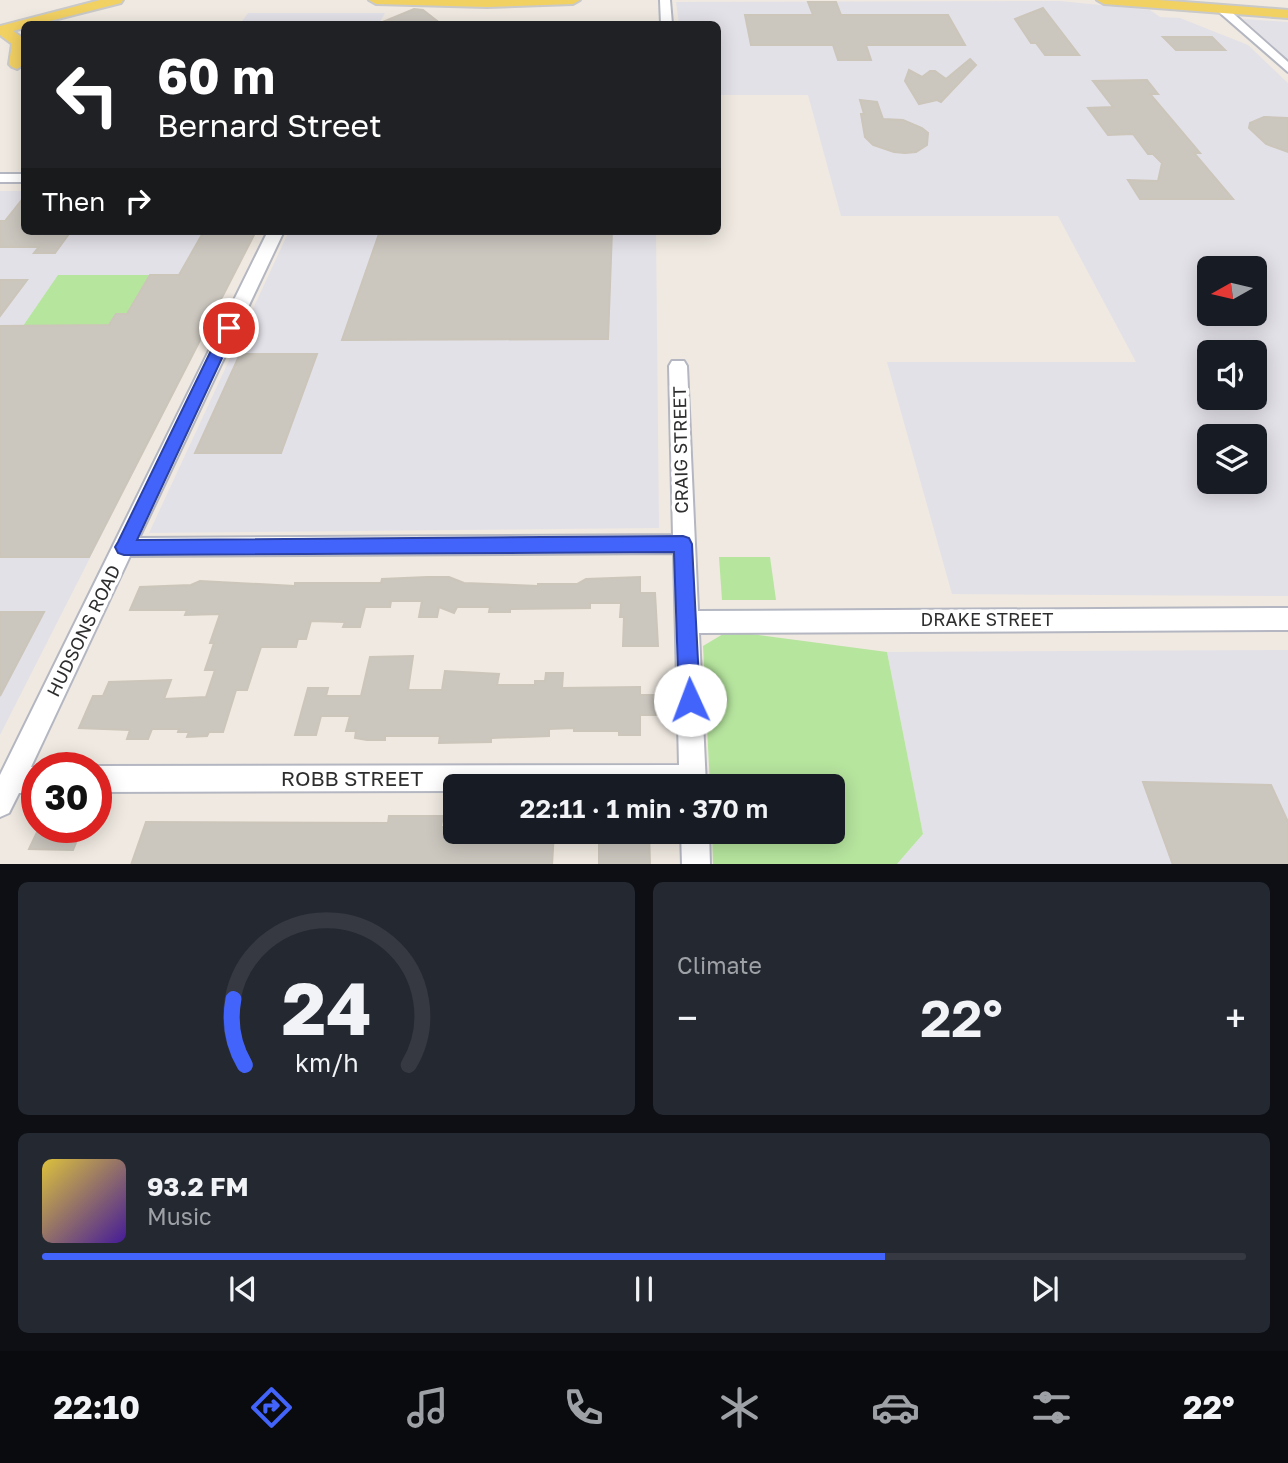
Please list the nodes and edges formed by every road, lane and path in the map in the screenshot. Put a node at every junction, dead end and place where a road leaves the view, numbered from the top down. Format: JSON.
{"nodes":[{"id":1,"x":82,"y":0,"type":"edge"},
{"id":2,"x":376,"y":0,"type":"edge"},
{"id":3,"x":573,"y":0,"type":"edge"},
{"id":4,"x":666,"y":0,"type":"edge"},
{"id":5,"x":1104,"y":0,"type":"edge"},
{"id":6,"x":109,"y":1,"type":"edge"},
{"id":7,"x":1223,"y":10,"type":"junction"},
{"id":8,"x":1288,"y":13,"type":"edge"},
{"id":9,"x":27,"y":21,"type":"edge"},
{"id":10,"x":35,"y":21,"type":"edge"},
{"id":11,"x":52,"y":21,"type":"edge"},
{"id":12,"x":667,"y":21,"type":"edge"},
{"id":13,"x":6,"y":29,"type":"edge"},
{"id":14,"x":17,"y":63,"type":"edge"},
{"id":15,"x":1288,"y":68,"type":"edge"},
{"id":16,"x":0,"y":178,"type":"edge"},
{"id":17,"x":21,"y":178,"type":"edge"},
{"id":18,"x":274,"y":235,"type":"edge"},
{"id":19,"x":678,"y":366,"type":"dead end"},
{"id":20,"x":683,"y":544,"type":"junction"},
{"id":21,"x":124,"y":547,"type":"junction"},
{"id":22,"x":1288,"y":619,"type":"edge"},
{"id":23,"x":686,"y":622,"type":"junction"},
{"id":24,"x":36,"y":752,"type":"edge"},
{"id":25,"x":693,"y":774,"type":"edge"},
{"id":26,"x":112,"y":779,"type":"edge"},
{"id":27,"x":443,"y":781,"type":"edge"},
{"id":28,"x":21,"y":783,"type":"edge"},
{"id":29,"x":0,"y":804,"type":"edge"},
{"id":30,"x":695,"y":844,"type":"edge"},
{"id":31,"x":696,"y":864,"type":"edge"}],
"edges":[{"from":1,"to":9,"type":"main road"},
{"from":2,"to":3,"type":"main road"},
{"from":4,"to":12,"type":"street"},
{"from":5,"to":7,"type":"main road"},
{"from":6,"to":10,"type":"main road"},
{"from":6,"to":11,"type":"main road"},
{"from":7,"to":8,"type":"main road"},
{"from":7,"to":15,"type":"street"},
{"from":13,"to":14,"type":"main road"},
{"from":16,"to":17,"type":"street"},
{"from":18,"to":21,"type":"street","name":"HUDSONS ROAD"},
{"from":19,"to":20,"type":"street","name":"CRAIG STREET"},
{"from":20,"to":21,"type":"street"},
{"from":20,"to":23,"type":"street","name":"CRAIG STREET"},
{"from":21,"to":24,"type":"street","name":"HUDSONS ROAD"},
{"from":22,"to":23,"type":"street","name":"DRAKE STREET"},
{"from":23,"to":25,"type":"street","name":"CRAIG STREET"},
{"from":26,"to":27,"type":"street","name":"ROBB STREET"},
{"from":28,"to":29,"type":"street","name":"HUDSONS ROAD"},
{"from":30,"to":31,"type":"street"}]}
